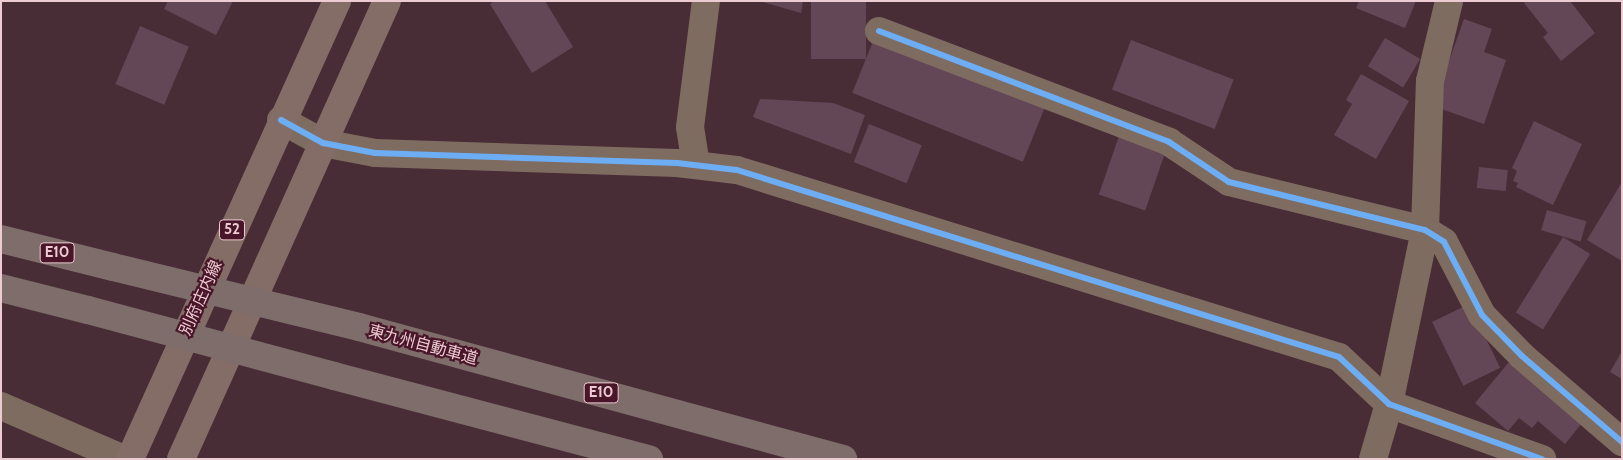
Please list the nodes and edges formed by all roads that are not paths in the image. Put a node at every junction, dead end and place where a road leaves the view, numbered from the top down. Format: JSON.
{"nodes":[{"id":1,"x":337,"y":1,"type":"edge"},
{"id":2,"x":387,"y":1,"type":"edge"},
{"id":3,"x":706,"y":1,"type":"edge"},
{"id":4,"x":1449,"y":1,"type":"edge"},
{"id":5,"x":879,"y":31,"type":"dead end"},
{"id":6,"x":281,"y":120,"type":"junction"},
{"id":7,"x":323,"y":143,"type":"junction"},
{"id":8,"x":696,"y":165,"type":"junction"},
{"id":9,"x":1425,"y":230,"type":"junction"},
{"id":10,"x":1,"y":238,"type":"edge"},
{"id":11,"x":1,"y":288,"type":"edge"},
{"id":12,"x":1389,"y":404,"type":"junction"},
{"id":13,"x":1,"y":406,"type":"edge"},
{"id":14,"x":1622,"y":442,"type":"edge"},
{"id":15,"x":124,"y":459,"type":"edge"},
{"id":16,"x":130,"y":459,"type":"edge"},
{"id":17,"x":181,"y":459,"type":"edge"},
{"id":18,"x":649,"y":459,"type":"edge"},
{"id":19,"x":843,"y":459,"type":"edge"},
{"id":20,"x":1373,"y":459,"type":"edge"},
{"id":21,"x":1542,"y":459,"type":"edge"}],
"edges":[{"from":1,"to":6,"type":"main road","name":"別府庄内線","number":"52"},
{"from":2,"to":7,"type":"main road"},
{"from":3,"to":8,"type":"street"},
{"from":4,"to":9,"type":"street"},
{"from":5,"to":9,"type":"street"},
{"from":6,"to":7,"type":"street"},
{"from":6,"to":16,"type":"main road","name":"別府庄内線","number":"52"},
{"from":7,"to":8,"type":"street"},
{"from":7,"to":17,"type":"main road"},
{"from":8,"to":12,"type":"street"},
{"from":9,"to":12,"type":"street"},
{"from":9,"to":14,"type":"street"},
{"from":10,"to":19,"type":"highway","name":"東九州自動車道","number":"E10","bridge":true},
{"from":11,"to":18,"type":"highway","bridge":true},
{"from":12,"to":20,"type":"street"},
{"from":12,"to":21,"type":"street"},
{"from":13,"to":15,"type":"street"}]}
